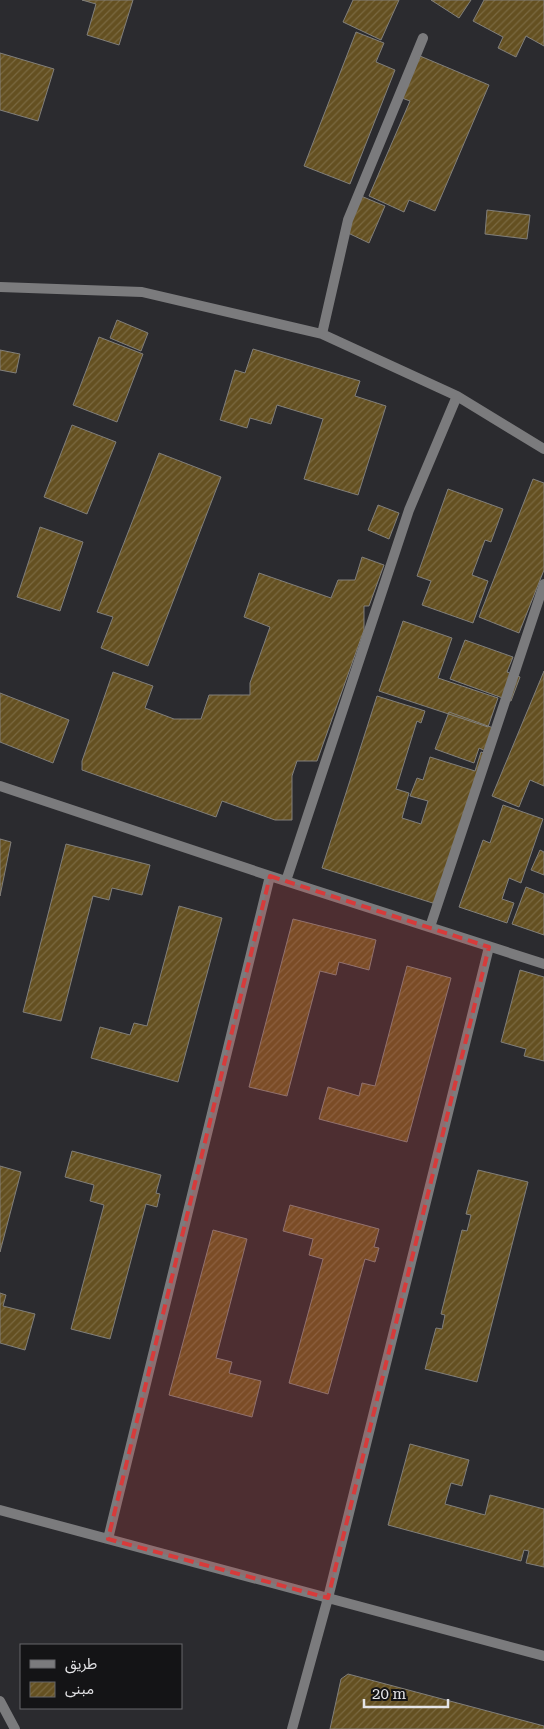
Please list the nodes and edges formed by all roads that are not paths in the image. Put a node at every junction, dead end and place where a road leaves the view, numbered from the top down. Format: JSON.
{"nodes":[{"id":1,"x":424,"y":38,"type":"dead end"},
{"id":2,"x":0,"y":287,"type":"edge"},
{"id":3,"x":322,"y":334,"type":"junction"},
{"id":4,"x":457,"y":396,"type":"junction"},
{"id":5,"x":544,"y":448,"type":"edge"},
{"id":6,"x":544,"y":584,"type":"edge"},
{"id":7,"x":0,"y":786,"type":"edge"},
{"id":8,"x":270,"y":876,"type":"junction"},
{"id":9,"x":286,"y":881,"type":"junction"},
{"id":10,"x":430,"y":927,"type":"junction"},
{"id":11,"x":489,"y":947,"type":"junction"},
{"id":12,"x":544,"y":964,"type":"edge"},
{"id":13,"x":0,"y":1510,"type":"edge"},
{"id":14,"x":108,"y":1539,"type":"junction"},
{"id":15,"x":328,"y":1598,"type":"junction"},
{"id":16,"x":544,"y":1656,"type":"edge"},
{"id":17,"x":0,"y":1701,"type":"edge"},
{"id":18,"x":15,"y":1729,"type":"edge"},
{"id":19,"x":292,"y":1729,"type":"edge"}],
"edges":[{"from":1,"to":3,"type":"street"},
{"from":2,"to":3,"type":"street"},
{"from":3,"to":4,"type":"street"},
{"from":4,"to":5,"type":"street"},
{"from":4,"to":9,"type":"street"},
{"from":6,"to":10,"type":"street"},
{"from":7,"to":8,"type":"street"},
{"from":8,"to":9,"type":"street"},
{"from":8,"to":14,"type":"street"},
{"from":9,"to":10,"type":"street"},
{"from":10,"to":11,"type":"street"},
{"from":11,"to":12,"type":"street"},
{"from":11,"to":15,"type":"street"},
{"from":13,"to":14,"type":"street"},
{"from":14,"to":15,"type":"street"},
{"from":15,"to":16,"type":"street"},
{"from":15,"to":19,"type":"street"},
{"from":17,"to":18,"type":"street"}]}
